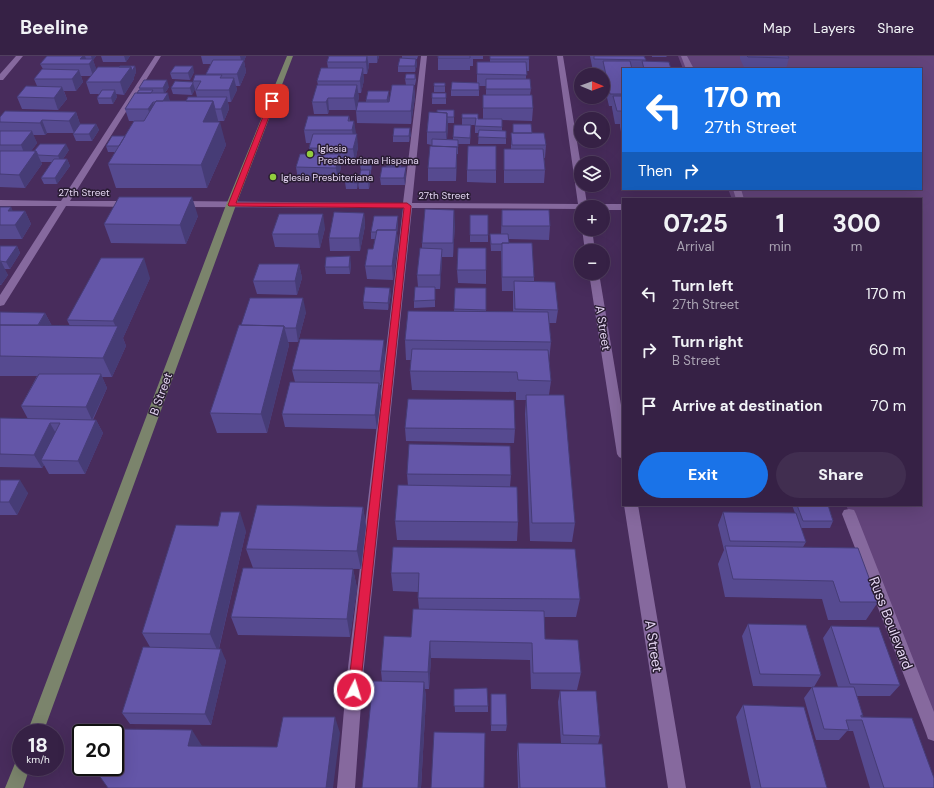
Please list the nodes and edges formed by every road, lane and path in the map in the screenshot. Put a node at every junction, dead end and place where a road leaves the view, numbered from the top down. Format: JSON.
{"nodes":[{"id":1,"x":20,"y":56,"type":"edge"},
{"id":2,"x":158,"y":56,"type":"edge"},
{"id":3,"x":290,"y":56,"type":"edge"},
{"id":4,"x":424,"y":56,"type":"edge"},
{"id":5,"x":560,"y":56,"type":"edge"},
{"id":6,"x":684,"y":56,"type":"edge"},
{"id":7,"x":690,"y":68,"type":"edge"},
{"id":8,"x":0,"y":78,"type":"edge"},
{"id":9,"x":582,"y":200,"type":"edge"},
{"id":10,"x":0,"y":203,"type":"edge"},
{"id":11,"x":65,"y":203,"type":"junction"},
{"id":12,"x":144,"y":204,"type":"edge"},
{"id":13,"x":168,"y":204,"type":"edge"},
{"id":14,"x":231,"y":205,"type":"junction"},
{"id":15,"x":407,"y":206,"type":"junction"},
{"id":16,"x":574,"y":207,"type":"edge"},
{"id":17,"x":610,"y":207,"type":"edge"},
{"id":18,"x":622,"y":207,"type":"edge"},
{"id":19,"x":595,"y":280,"type":"edge"},
{"id":20,"x":0,"y":303,"type":"edge"},
{"id":21,"x":622,"y":448,"type":"edge"},
{"id":22,"x":631,"y":506,"type":"edge"},
{"id":23,"x":849,"y":514,"type":"dead end"},
{"id":24,"x":38,"y":724,"type":"edge"},
{"id":25,"x":934,"y":733,"type":"edge"},
{"id":26,"x":19,"y":776,"type":"edge"},
{"id":27,"x":14,"y":788,"type":"edge"},
{"id":28,"x":346,"y":788,"type":"edge"},
{"id":29,"x":677,"y":788,"type":"edge"}],
"edges":[{"from":1,"to":8,"type":"street"},
{"from":2,"to":11,"type":"street"},
{"from":3,"to":14,"type":"main road","name":"B Street"},
{"from":4,"to":15,"type":"street"},
{"from":5,"to":9,"type":"street"},
{"from":6,"to":7,"type":"street"},
{"from":10,"to":11,"type":"street","name":"27th Street"},
{"from":11,"to":12,"type":"street","name":"27th Street"},
{"from":11,"to":20,"type":"street"},
{"from":13,"to":14,"type":"street","name":"27th Street"},
{"from":14,"to":15,"type":"street","name":"27th Street"},
{"from":14,"to":24,"type":"main road","name":"B Street"},
{"from":15,"to":16,"type":"street","name":"27th Street"},
{"from":15,"to":28,"type":"street"},
{"from":17,"to":18,"type":"street","name":"27th Street"},
{"from":19,"to":21,"type":"street","name":"A Street"},
{"from":22,"to":29,"type":"street","name":"A Street"},
{"from":23,"to":25,"type":"street","name":"Russ Boulevard"},
{"from":26,"to":27,"type":"main road"}]}
